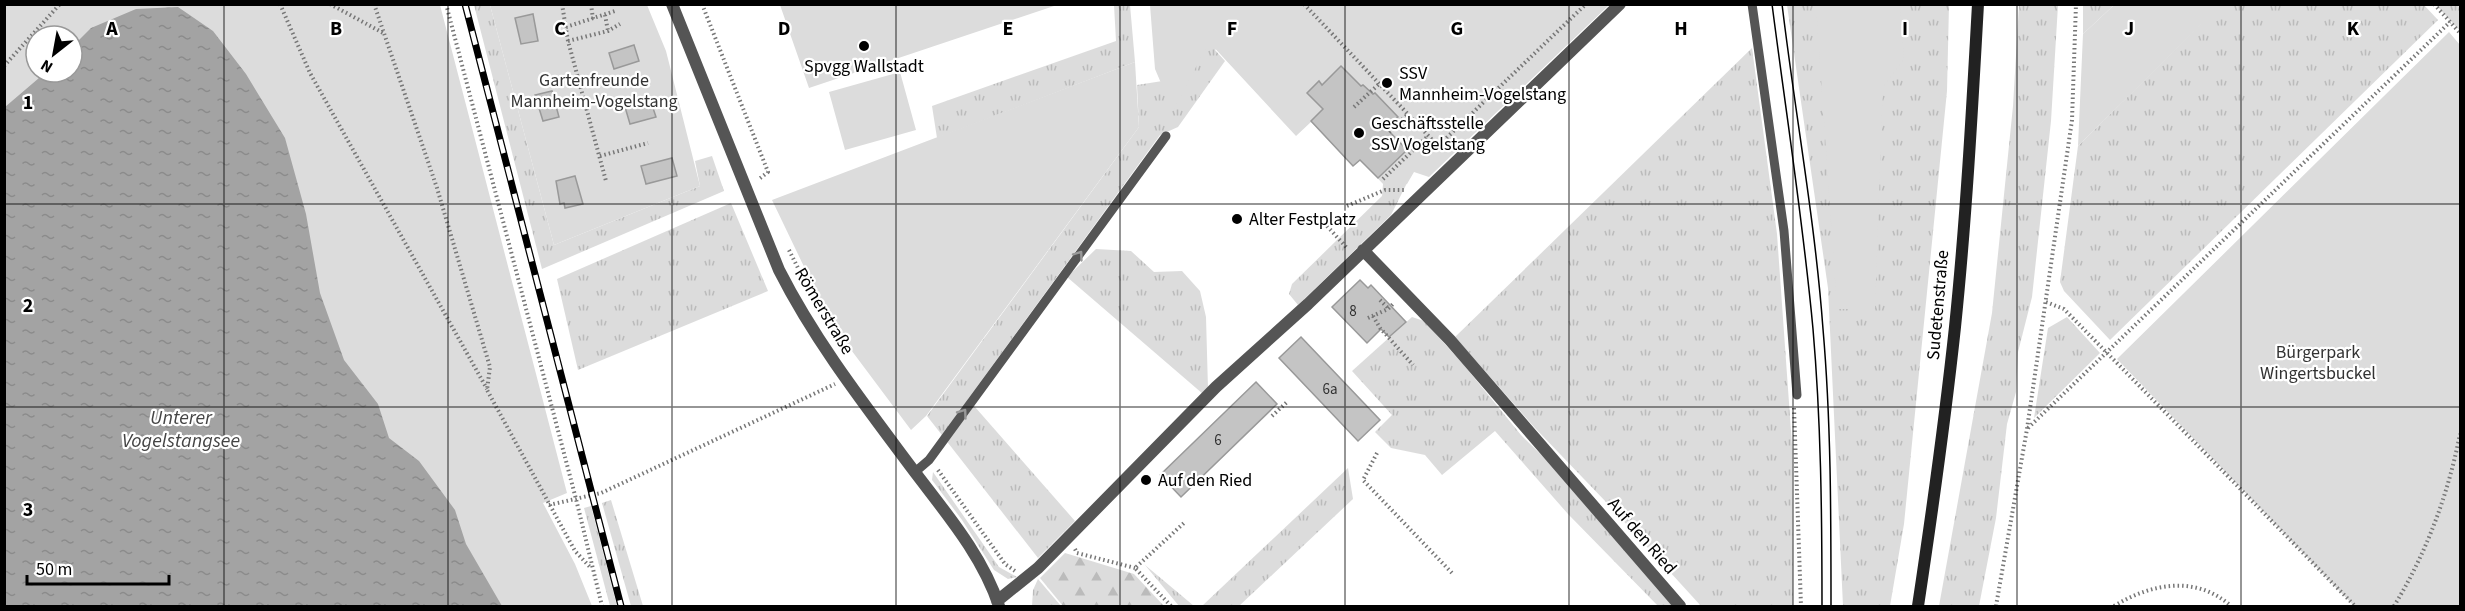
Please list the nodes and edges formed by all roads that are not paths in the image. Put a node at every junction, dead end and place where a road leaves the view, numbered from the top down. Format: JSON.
{"nodes":[{"id":1,"x":672,"y":4,"type":"edge"},
{"id":2,"x":1620,"y":4,"type":"edge"},
{"id":3,"x":1752,"y":4,"type":"edge"},
{"id":4,"x":1978,"y":4,"type":"edge"},
{"id":5,"x":1166,"y":136,"type":"dead end"},
{"id":6,"x":1359,"y":254,"type":"junction"},
{"id":7,"x":1797,"y":394,"type":"dead end"},
{"id":8,"x":915,"y":472,"type":"junction"},
{"id":9,"x":998,"y":604,"type":"edge"},
{"id":10,"x":1680,"y":606,"type":"edge"},
{"id":11,"x":1918,"y":606,"type":"edge"}],
"edges":[{"from":1,"to":8,"type":"street","name":"Römerstraße"},
{"from":2,"to":6,"type":"street"},
{"from":3,"to":7,"type":"lane"},
{"from":4,"to":11,"type":"main road","name":"Sudetenstraße"},
{"from":8,"to":5,"type":"lane","one_way":true},
{"from":6,"to":9,"type":"street"},
{"from":6,"to":10,"type":"street","name":"Auf den Ried"},
{"from":8,"to":9,"type":"street","name":"Römerstraße"}]}
